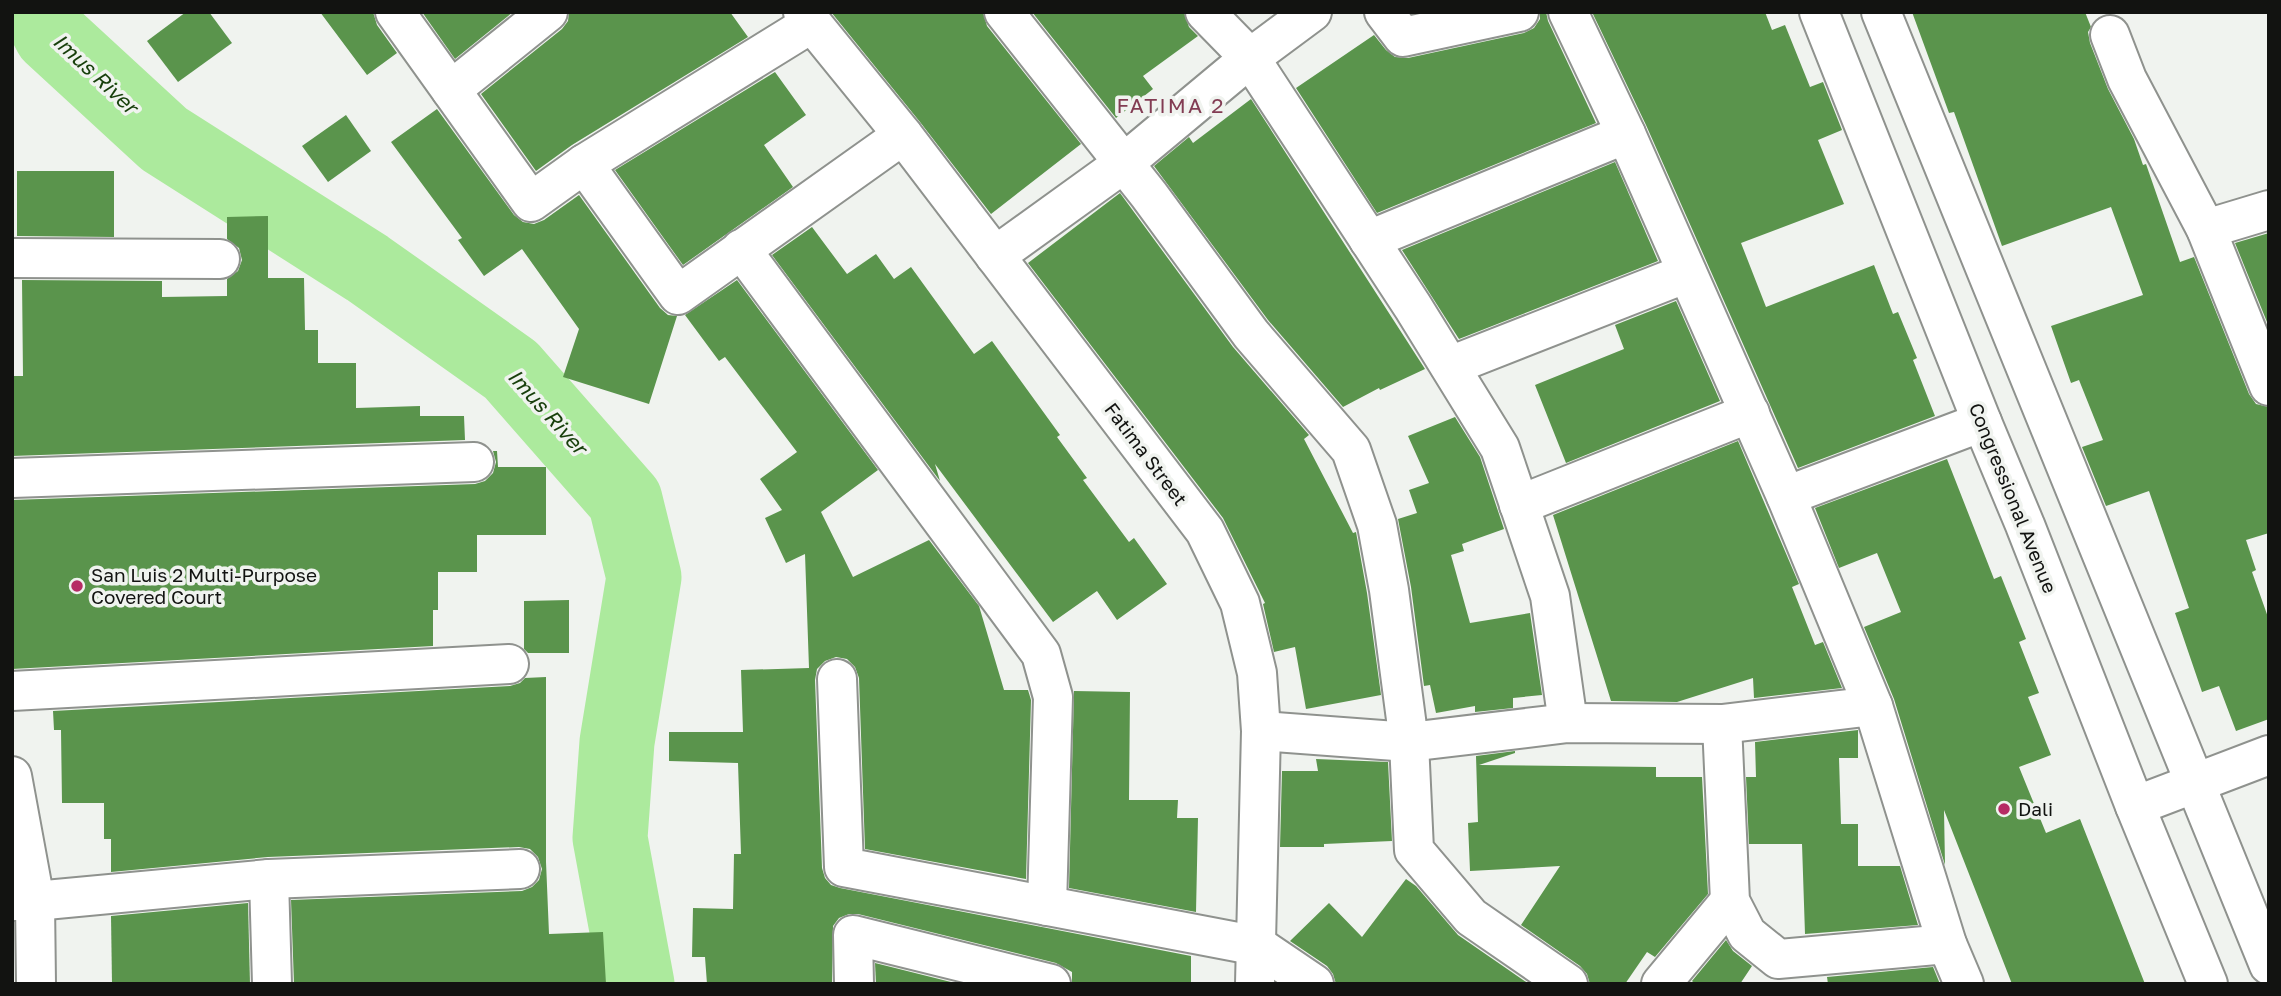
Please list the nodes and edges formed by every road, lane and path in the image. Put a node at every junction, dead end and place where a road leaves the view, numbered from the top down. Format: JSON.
{"nodes":[{"id":1,"x":395,"y":12,"type":"edge"},
{"id":2,"x":548,"y":12,"type":"edge"},
{"id":3,"x":1004,"y":12,"type":"edge"},
{"id":4,"x":1205,"y":12,"type":"edge"},
{"id":5,"x":1312,"y":12,"type":"edge"},
{"id":6,"x":1384,"y":12,"type":"edge"},
{"id":7,"x":1519,"y":12,"type":"edge"},
{"id":8,"x":1568,"y":12,"type":"edge"},
{"id":9,"x":1819,"y":12,"type":"edge"},
{"id":10,"x":1881,"y":12,"type":"edge"},
{"id":11,"x":808,"y":18,"type":"edge"},
{"id":12,"x":2110,"y":35,"type":"dead end"},
{"id":13,"x":1250,"y":58,"type":"junction"},
{"id":14,"x":452,"y":90,"type":"junction"},
{"id":15,"x":1626,"y":134,"type":"junction"},
{"id":16,"x":903,"y":135,"type":"junction"},
{"id":17,"x":1124,"y":163,"type":"junction"},
{"id":18,"x":584,"y":164,"type":"junction"},
{"id":19,"x":2269,"y":210,"type":"edge"},
{"id":20,"x":2206,"y":229,"type":"junction"},
{"id":21,"x":1369,"y":240,"type":"junction"},
{"id":22,"x":741,"y":249,"type":"junction"},
{"id":23,"x":995,"y":256,"type":"junction"},
{"id":24,"x":12,"y":258,"type":"edge"},
{"id":25,"x":220,"y":259,"type":"dead end"},
{"id":26,"x":1687,"y":273,"type":"junction"},
{"id":27,"x":1450,"y":366,"type":"junction"},
{"id":28,"x":2268,"y":383,"type":"edge"},
{"id":29,"x":1750,"y":413,"type":"junction"},
{"id":30,"x":1982,"y":422,"type":"junction"},
{"id":31,"x":474,"y":462,"type":"dead end"},
{"id":32,"x":12,"y":478,"type":"edge"},
{"id":33,"x":1786,"y":496,"type":"junction"},
{"id":34,"x":1519,"y":505,"type":"junction"},
{"id":35,"x":509,"y":664,"type":"dead end"},
{"id":36,"x":837,"y":679,"type":"dead end"},
{"id":37,"x":12,"y":691,"type":"edge"},
{"id":38,"x":1873,"y":706,"type":"junction"},
{"id":39,"x":1568,"y":723,"type":"junction"},
{"id":40,"x":1722,"y":724,"type":"junction"},
{"id":41,"x":1261,"y":731,"type":"junction"},
{"id":42,"x":1409,"y":742,"type":"junction"},
{"id":43,"x":2269,"y":755,"type":"edge"},
{"id":44,"x":12,"y":776,"type":"edge"},
{"id":45,"x":2195,"y":784,"type":"junction"},
{"id":46,"x":2135,"y":806,"type":"junction"},
{"id":47,"x":520,"y":869,"type":"dead end"},
{"id":48,"x":269,"y":879,"type":"junction"},
{"id":49,"x":24,"y":901,"type":"edge"},
{"id":50,"x":1730,"y":901,"type":"junction"},
{"id":51,"x":1047,"y":905,"type":"junction"},
{"id":52,"x":1947,"y":944,"type":"junction"},
{"id":53,"x":1258,"y":946,"type":"junction"},
{"id":54,"x":2269,"y":965,"type":"edge"},
{"id":55,"x":1046,"y":983,"type":"edge"},
{"id":56,"x":36,"y":984,"type":"edge"},
{"id":57,"x":272,"y":984,"type":"edge"},
{"id":58,"x":854,"y":984,"type":"edge"},
{"id":59,"x":1255,"y":984,"type":"edge"},
{"id":60,"x":1314,"y":984,"type":"edge"},
{"id":61,"x":1568,"y":984,"type":"edge"},
{"id":62,"x":1661,"y":984,"type":"edge"},
{"id":63,"x":1964,"y":984,"type":"edge"},
{"id":64,"x":2208,"y":984,"type":"edge"}],
"edges":[{"from":1,"to":14,"type":"street"},
{"from":2,"to":14,"type":"street"},
{"from":3,"to":17,"type":"street"},
{"from":4,"to":13,"type":"street"},
{"from":5,"to":13,"type":"street"},
{"from":6,"to":7,"type":"street"},
{"from":8,"to":15,"type":"street"},
{"from":9,"to":30,"type":"street","name":"Congressional Avenue"},
{"from":10,"to":45,"type":"street"},
{"from":11,"to":16,"type":"street","name":"Fatima Street"},
{"from":11,"to":18,"type":"street"},
{"from":12,"to":20,"type":"street"},
{"from":13,"to":17,"type":"street"},
{"from":13,"to":21,"type":"street"},
{"from":14,"to":18,"type":"street"},
{"from":15,"to":21,"type":"street"},
{"from":15,"to":26,"type":"street"},
{"from":16,"to":22,"type":"street"},
{"from":16,"to":23,"type":"street","name":"Fatima Street"},
{"from":17,"to":23,"type":"street"},
{"from":17,"to":42,"type":"street"},
{"from":18,"to":22,"type":"street"},
{"from":19,"to":20,"type":"street"},
{"from":20,"to":28,"type":"street"},
{"from":21,"to":27,"type":"street"},
{"from":22,"to":51,"type":"street"},
{"from":23,"to":41,"type":"street","name":"Fatima Street"},
{"from":24,"to":25,"type":"street"},
{"from":26,"to":27,"type":"street"},
{"from":26,"to":29,"type":"street"},
{"from":27,"to":34,"type":"street"},
{"from":29,"to":33,"type":"street"},
{"from":29,"to":34,"type":"street"},
{"from":30,"to":33,"type":"street"},
{"from":30,"to":46,"type":"street","name":"Congressional Avenue"},
{"from":31,"to":32,"type":"street"},
{"from":33,"to":38,"type":"street"},
{"from":34,"to":39,"type":"street"},
{"from":35,"to":37,"type":"street"},
{"from":36,"to":51,"type":"street"},
{"from":38,"to":40,"type":"street"},
{"from":38,"to":52,"type":"street"},
{"from":39,"to":40,"type":"street"},
{"from":39,"to":42,"type":"street"},
{"from":40,"to":50,"type":"street"},
{"from":41,"to":42,"type":"street"},
{"from":41,"to":53,"type":"street","name":"Fatima Street"},
{"from":42,"to":61,"type":"street"},
{"from":43,"to":45,"type":"street"},
{"from":44,"to":49,"type":"street"},
{"from":45,"to":46,"type":"street"},
{"from":45,"to":54,"type":"street"},
{"from":46,"to":64,"type":"street","name":"Congressional Avenue"},
{"from":47,"to":48,"type":"street"},
{"from":48,"to":49,"type":"street"},
{"from":48,"to":57,"type":"street"},
{"from":49,"to":56,"type":"street"},
{"from":50,"to":52,"type":"street"},
{"from":50,"to":62,"type":"street"},
{"from":51,"to":53,"type":"street"},
{"from":52,"to":63,"type":"street"},
{"from":53,"to":59,"type":"street","name":"Fatima Street"},
{"from":53,"to":60,"type":"street"},
{"from":55,"to":58,"type":"street"}]}
